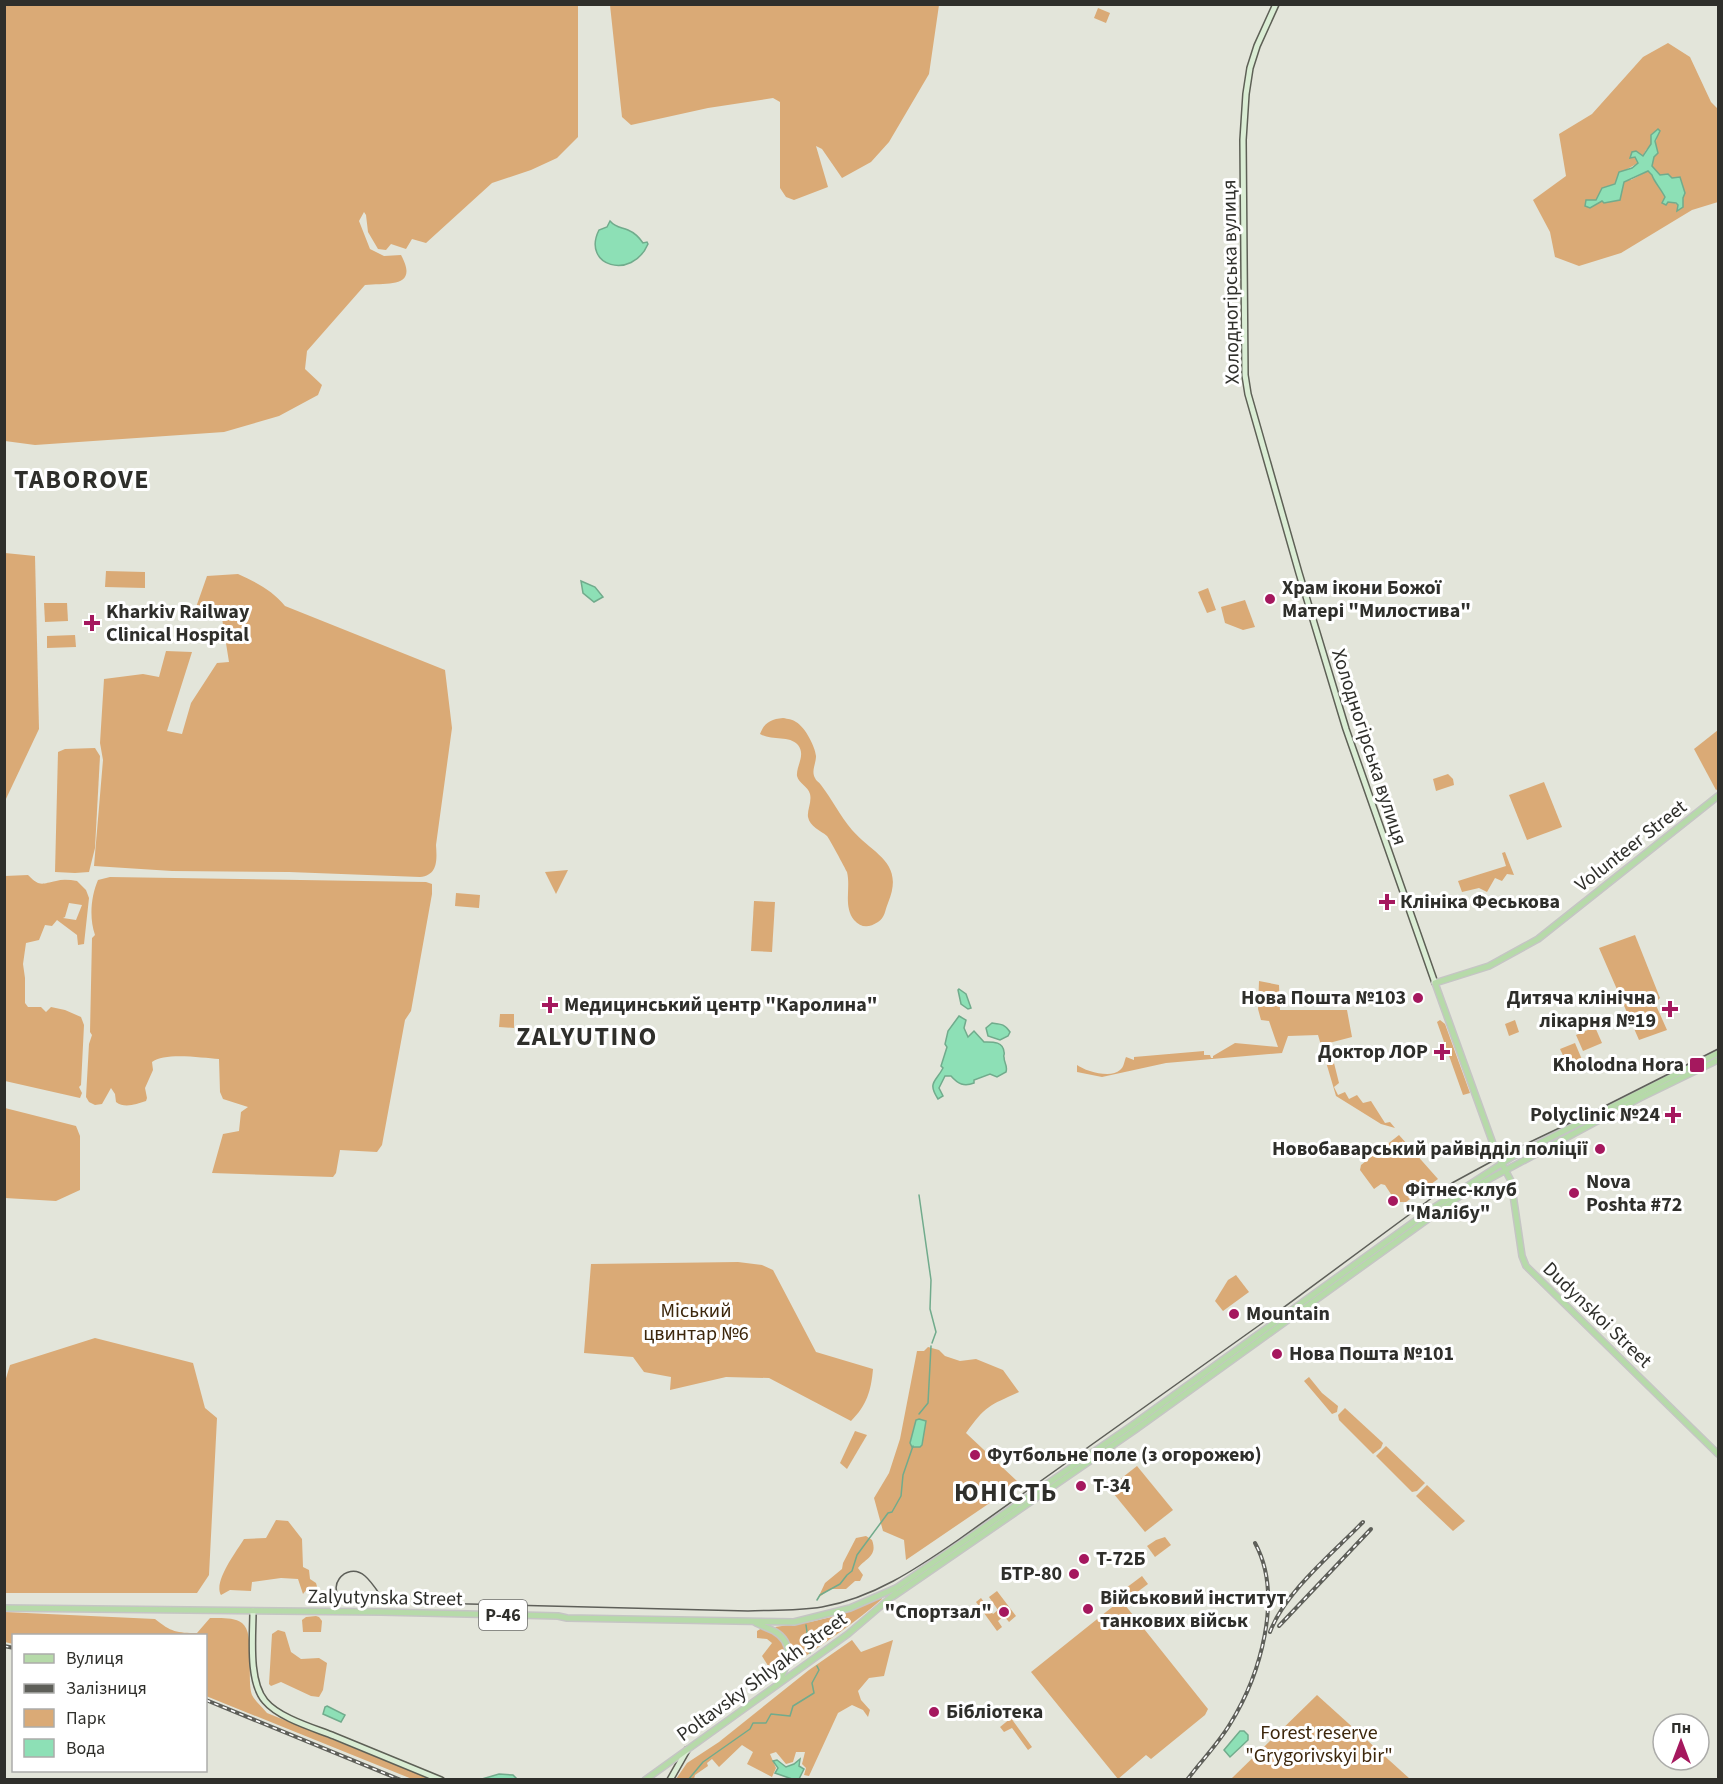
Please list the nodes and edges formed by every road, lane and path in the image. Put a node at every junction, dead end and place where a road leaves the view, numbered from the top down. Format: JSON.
{"nodes":[{"id":1,"x":1276,"y":4,"type":"edge"},
{"id":2,"x":1719,"y":796,"type":"edge"},
{"id":3,"x":1435,"y":983,"type":"junction"},
{"id":4,"x":1719,"y":1053,"type":"edge"},
{"id":5,"x":1719,"y":1060,"type":"edge"},
{"id":6,"x":1501,"y":1163,"type":"junction"},
{"id":7,"x":1505,"y":1170,"type":"junction"},
{"id":8,"x":1719,"y":1455,"type":"edge"},
{"id":9,"x":913,"y":1577,"type":"junction"},
{"id":10,"x":894,"y":1596,"type":"junction"},
{"id":11,"x":4,"y":1608,"type":"edge"},
{"id":12,"x":253,"y":1611,"type":"junction"},
{"id":13,"x":755,"y":1622,"type":"junction"},
{"id":14,"x":777,"y":1623,"type":"junction"},
{"id":15,"x":775,"y":1632,"type":"junction"},
{"id":16,"x":778,"y":1684,"type":"junction"},
{"id":17,"x":689,"y":1748,"type":"junction"},
{"id":18,"x":441,"y":1779,"type":"edge"},
{"id":19,"x":645,"y":1779,"type":"edge"},
{"id":20,"x":670,"y":1779,"type":"edge"}],
"edges":[{"from":1,"to":3,"type":"main road","name":"Холодногірська вулиця"},
{"from":2,"to":3,"type":"main road","name":"Volunteer Street"},
{"from":3,"to":6,"type":"main road","name":"Холодногірська вулиця"},
{"from":4,"to":6,"type":"main road"},
{"from":5,"to":7,"type":"main road","name":"Poltavsky Shlyakh Street"},
{"from":6,"to":7,"type":"main road","name":"Холодногірська вулиця"},
{"from":6,"to":9,"type":"main road","name":"Zalyutynska Street","number":"Р-46"},
{"from":7,"to":8,"type":"main road","name":"Dudynskoi Street"},
{"from":7,"to":10,"type":"main road","name":"Poltavsky Shlyakh Street"},
{"from":9,"to":10,"type":"main road","name":"Poltavsky Shlyakh Street"},
{"from":9,"to":14,"type":"main road","name":"Zalyutynska Street","number":"Р-46"},
{"from":10,"to":16,"type":"main road","name":"Poltavsky Shlyakh Street"},
{"from":11,"to":12,"type":"main road","name":"Zalyutynska Street","number":"Р-46"},
{"from":12,"to":13,"type":"main road","name":"Zalyutynska Street","number":"Р-46"},
{"from":12,"to":18,"type":"main road"},
{"from":13,"to":14,"type":"main road","name":"Zalyutynska Street","number":"Р-46"},
{"from":13,"to":15,"type":"main road"},
{"from":14,"to":15,"type":"main road"},
{"from":15,"to":16,"type":"main road"},
{"from":16,"to":17,"type":"main road","name":"Poltavsky Shlyakh Street"},
{"from":17,"to":19,"type":"main road","name":"Poltavsky Shlyakh Street"},
{"from":17,"to":20,"type":"main road"}]}
